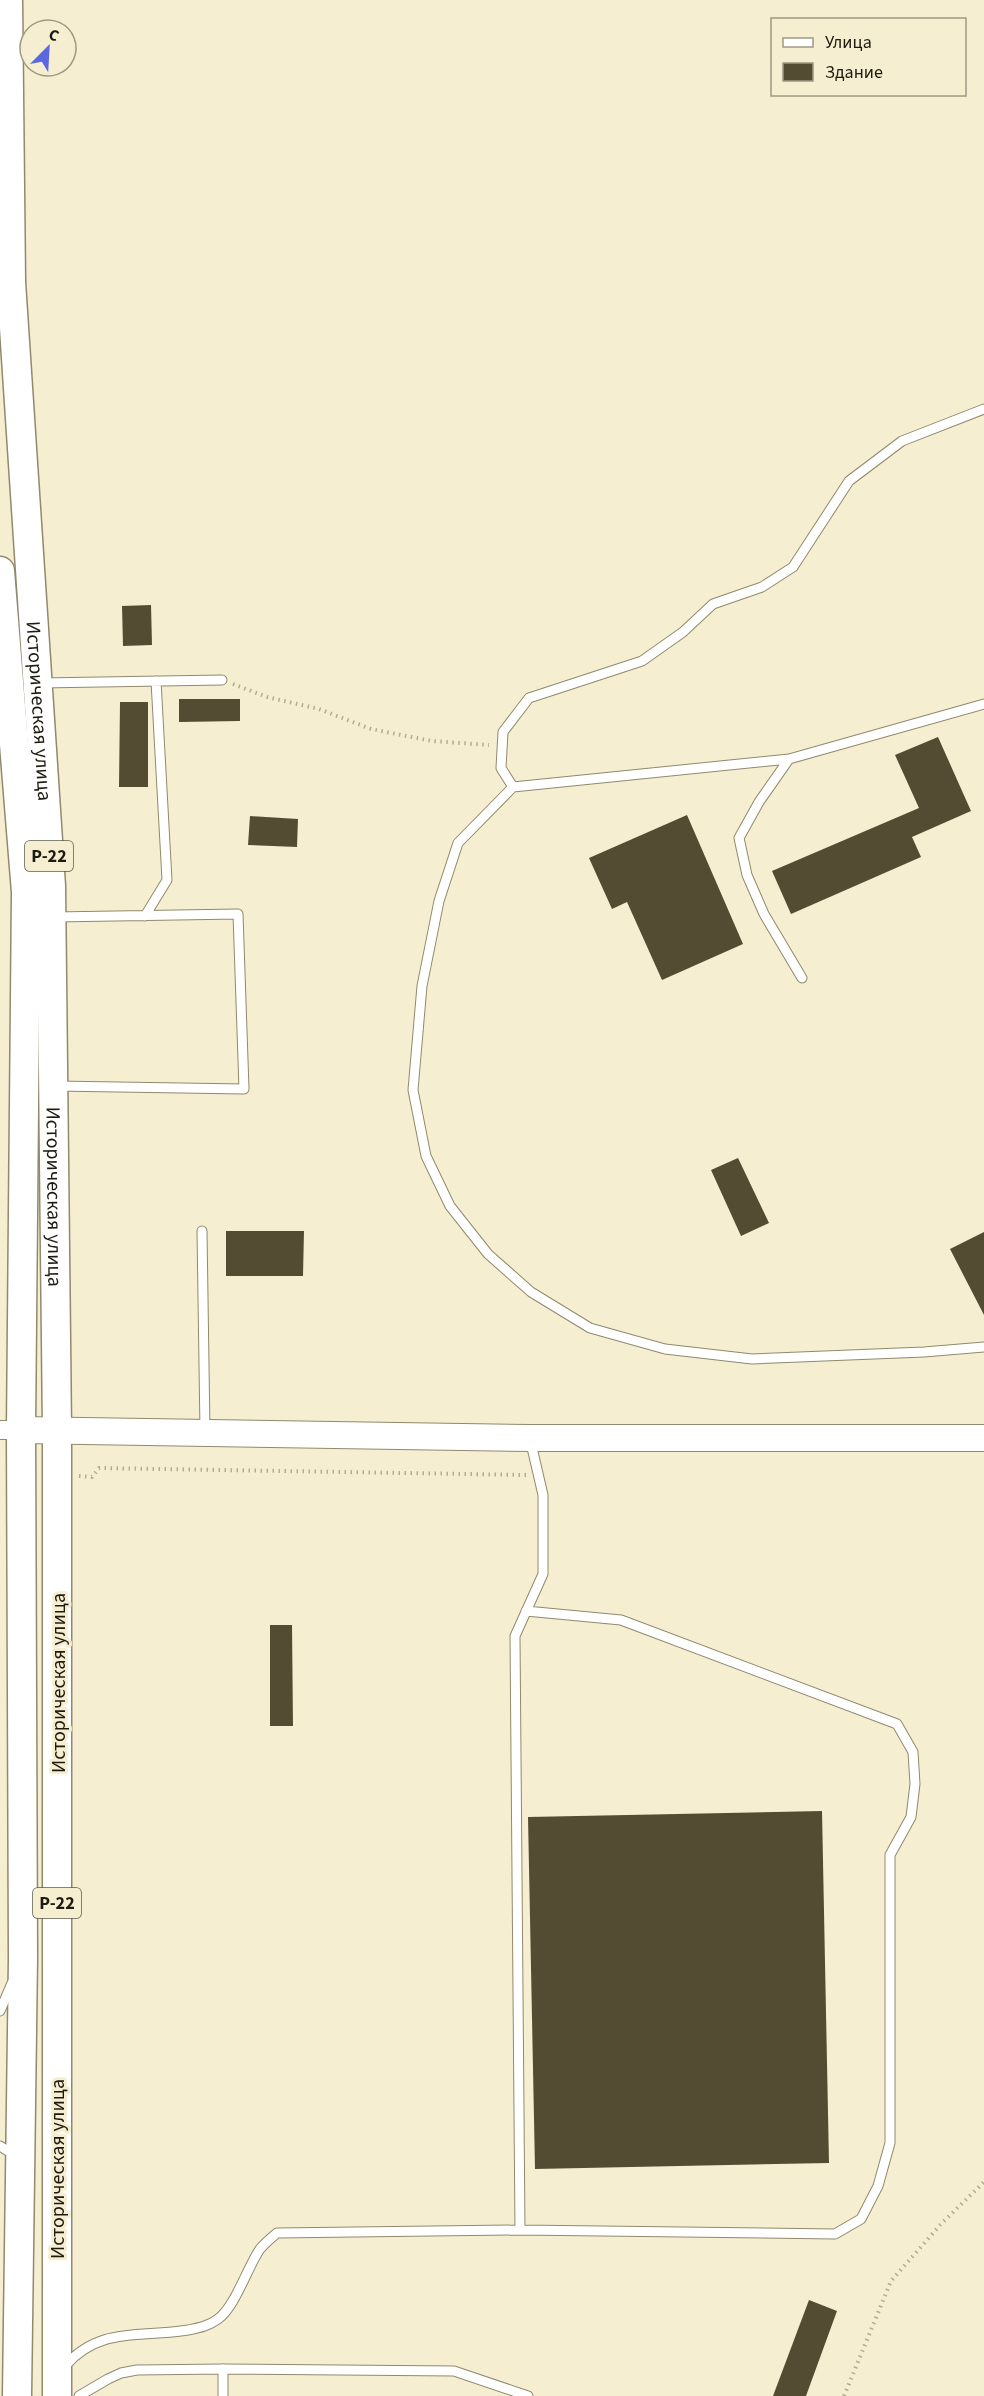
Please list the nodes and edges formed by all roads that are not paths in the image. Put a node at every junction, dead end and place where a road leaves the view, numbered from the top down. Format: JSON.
{"nodes":[{"id":1,"x":8,"y":0,"type":"edge"},
{"id":2,"x":984,"y":409,"type":"edge"},
{"id":3,"x":0,"y":571,"type":"edge"},
{"id":4,"x":222,"y":680,"type":"road end"},
{"id":5,"x":156,"y":681,"type":"junction"},
{"id":6,"x":38,"y":683,"type":"junction"},
{"id":7,"x":984,"y":704,"type":"edge"},
{"id":8,"x":789,"y":759,"type":"junction"},
{"id":9,"x":513,"y":787,"type":"junction"},
{"id":10,"x":145,"y":916,"type":"junction"},
{"id":11,"x":52,"y":917,"type":"junction"},
{"id":12,"x":802,"y":978,"type":"dead end"},
{"id":13,"x":54,"y":1086,"type":"junction"},
{"id":14,"x":202,"y":1231,"type":"dead end"},
{"id":15,"x":984,"y":1347,"type":"edge"},
{"id":16,"x":11,"y":1430,"type":"edge"},
{"id":17,"x":57,"y":1431,"type":"junction"},
{"id":18,"x":205,"y":1433,"type":"junction"},
{"id":19,"x":530,"y":1438,"type":"junction"},
{"id":20,"x":984,"y":1438,"type":"edge"},
{"id":21,"x":526,"y":1611,"type":"junction"},
{"id":22,"x":23,"y":1958,"type":"junction"},
{"id":23,"x":0,"y":2011,"type":"edge"},
{"id":24,"x":10,"y":2152,"type":"edge"},
{"id":25,"x":520,"y":2230,"type":"junction"},
{"id":26,"x":223,"y":2369,"type":"junction"},
{"id":27,"x":57,"y":2385,"type":"edge"},
{"id":28,"x":17,"y":2396,"type":"edge"},
{"id":29,"x":79,"y":2396,"type":"edge"},
{"id":30,"x":224,"y":2396,"type":"edge"},
{"id":31,"x":528,"y":2396,"type":"edge"}],
"edges":[{"from":1,"to":6,"type":"highway","name":"Историческая улица","number":"Р-22"},
{"from":2,"to":9,"type":"lane"},
{"from":3,"to":16,"type":"highway","name":"Историческая улица","number":"Р-22"},
{"from":4,"to":5,"type":"lane"},
{"from":5,"to":6,"type":"lane"},
{"from":5,"to":10,"type":"lane"},
{"from":6,"to":11,"type":"highway","name":"Историческая улица","number":"Р-22"},
{"from":7,"to":8,"type":"lane"},
{"from":8,"to":9,"type":"lane"},
{"from":8,"to":12,"type":"lane"},
{"from":9,"to":15,"type":"lane"},
{"from":10,"to":11,"type":"lane"},
{"from":10,"to":13,"type":"lane"},
{"from":11,"to":13,"type":"highway","name":"Историческая улица","number":"Р-22"},
{"from":13,"to":17,"type":"highway","name":"Историческая улица","number":"Р-22"},
{"from":14,"to":18,"type":"lane"},
{"from":16,"to":17,"type":"main road"},
{"from":16,"to":22,"type":"highway","name":"Историческая улица","number":"Р-22"},
{"from":17,"to":18,"type":"main road"},
{"from":17,"to":27,"type":"highway","name":"Историческая улица","number":"Р-22"},
{"from":18,"to":19,"type":"main road"},
{"from":19,"to":20,"type":"main road"},
{"from":19,"to":21,"type":"lane"},
{"from":21,"to":25,"type":"lane"},
{"from":21,"to":25,"type":"lane"},
{"from":22,"to":23,"type":"lane"},
{"from":22,"to":24,"type":"highway","name":"Историческая улица","number":"Р-22"},
{"from":24,"to":28,"type":"highway","name":"Историческая улица","number":"Р-22"},
{"from":25,"to":27,"type":"lane"},
{"from":26,"to":29,"type":"lane"},
{"from":26,"to":30,"type":"lane"},
{"from":26,"to":31,"type":"lane"}]}
